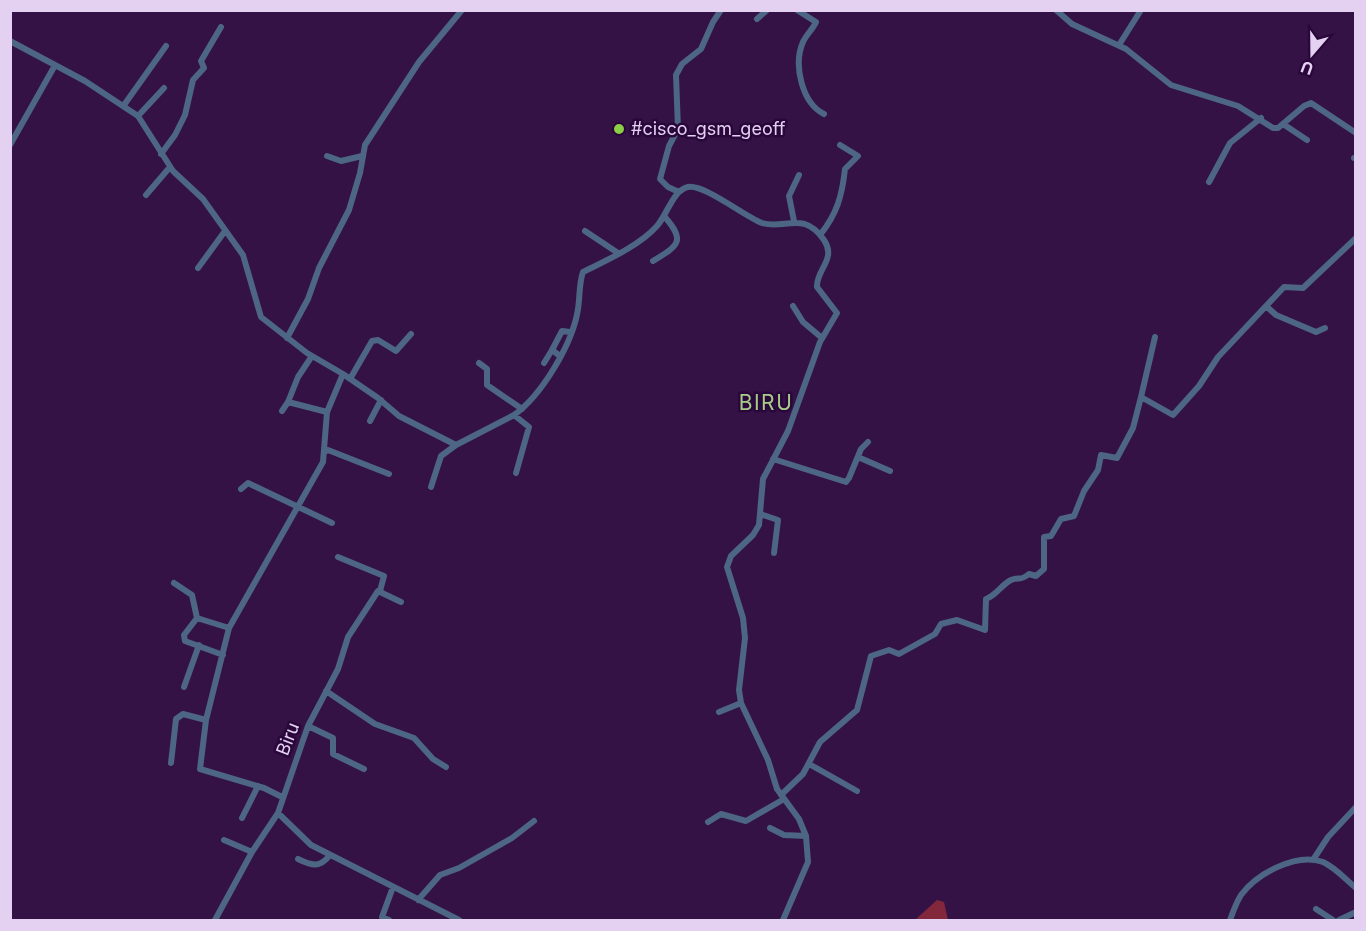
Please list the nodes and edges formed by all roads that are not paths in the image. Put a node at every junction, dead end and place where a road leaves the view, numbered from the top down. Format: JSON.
{"nodes":[{"id":1,"x":462,"y":10,"type":"edge"},
{"id":2,"x":721,"y":10,"type":"edge"},
{"id":3,"x":767,"y":10,"type":"edge"},
{"id":4,"x":797,"y":10,"type":"edge"},
{"id":5,"x":1056,"y":10,"type":"edge"},
{"id":6,"x":1141,"y":10,"type":"edge"},
{"id":7,"x":757,"y":19,"type":"dead end"},
{"id":8,"x":221,"y":27,"type":"dead end"},
{"id":9,"x":10,"y":41,"type":"edge"},
{"id":10,"x":1119,"y":45,"type":"junction"},
{"id":11,"x":166,"y":46,"type":"dead end"},
{"id":12,"x":54,"y":67,"type":"junction"},
{"id":13,"x":164,"y":88,"type":"dead end"},
{"id":14,"x":124,"y":105,"type":"junction"},
{"id":15,"x":824,"y":114,"type":"dead end"},
{"id":16,"x":138,"y":116,"type":"junction"},
{"id":17,"x":1261,"y":118,"type":"junction"},
{"id":18,"x":1283,"y":124,"type":"junction"},
{"id":19,"x":1356,"y":134,"type":"edge"},
{"id":20,"x":1307,"y":140,"type":"dead end"},
{"id":21,"x":10,"y":145,"type":"edge"},
{"id":22,"x":840,"y":145,"type":"dead end"},
{"id":23,"x":161,"y":154,"type":"junction"},
{"id":24,"x":327,"y":156,"type":"dead end"},
{"id":25,"x":362,"y":156,"type":"junction"},
{"id":26,"x":170,"y":167,"type":"junction"},
{"id":27,"x":799,"y":175,"type":"dead end"},
{"id":28,"x":1209,"y":182,"type":"dead end"},
{"id":29,"x":679,"y":192,"type":"junction"},
{"id":30,"x":146,"y":195,"type":"dead end"},
{"id":31,"x":664,"y":216,"type":"junction"},
{"id":32,"x":794,"y":221,"type":"junction"},
{"id":33,"x":225,"y":231,"type":"junction"},
{"id":34,"x":585,"y":231,"type":"dead end"},
{"id":35,"x":819,"y":235,"type":"junction"},
{"id":36,"x":1356,"y":238,"type":"edge"},
{"id":37,"x":618,"y":253,"type":"junction"},
{"id":38,"x":653,"y":261,"type":"dead end"},
{"id":39,"x":198,"y":268,"type":"dead end"},
{"id":40,"x":793,"y":306,"type":"dead end"},
{"id":41,"x":1266,"y":306,"type":"junction"},
{"id":42,"x":1326,"y":328,"type":"dead end"},
{"id":43,"x":570,"y":332,"type":"junction"},
{"id":44,"x":411,"y":334,"type":"dead end"},
{"id":45,"x":1155,"y":337,"type":"dead end"},
{"id":46,"x":287,"y":338,"type":"junction"},
{"id":47,"x":822,"y":338,"type":"junction"},
{"id":48,"x":552,"y":350,"type":"junction"},
{"id":49,"x":312,"y":356,"type":"junction"},
{"id":50,"x":560,"y":356,"type":"junction"},
{"id":51,"x":479,"y":363,"type":"dead end"},
{"id":52,"x":544,"y":363,"type":"dead end"},
{"id":53,"x":343,"y":374,"type":"junction"},
{"id":54,"x":350,"y":379,"type":"junction"},
{"id":55,"x":1141,"y":397,"type":"junction"},
{"id":56,"x":381,"y":400,"type":"junction"},
{"id":57,"x":288,"y":402,"type":"junction"},
{"id":58,"x":522,"y":409,"type":"junction"},
{"id":59,"x":282,"y":411,"type":"dead end"},
{"id":60,"x":327,"y":412,"type":"junction"},
{"id":61,"x":514,"y":415,"type":"junction"},
{"id":62,"x":370,"y":421,"type":"dead end"},
{"id":63,"x":868,"y":442,"type":"dead end"},
{"id":64,"x":456,"y":445,"type":"junction"},
{"id":65,"x":324,"y":452,"type":"junction"},
{"id":66,"x":858,"y":457,"type":"junction"},
{"id":67,"x":773,"y":459,"type":"junction"},
{"id":68,"x":891,"y":471,"type":"dead end"},
{"id":69,"x":516,"y":473,"type":"dead end"},
{"id":70,"x":389,"y":474,"type":"dead end"},
{"id":71,"x":431,"y":487,"type":"dead end"},
{"id":72,"x":241,"y":489,"type":"dead end"},
{"id":73,"x":298,"y":507,"type":"junction"},
{"id":74,"x":760,"y":514,"type":"junction"},
{"id":75,"x":332,"y":523,"type":"dead end"},
{"id":76,"x":774,"y":553,"type":"dead end"},
{"id":77,"x":338,"y":557,"type":"dead end"},
{"id":78,"x":174,"y":583,"type":"dead end"},
{"id":79,"x":380,"y":591,"type":"junction"},
{"id":80,"x":401,"y":602,"type":"dead end"},
{"id":81,"x":197,"y":618,"type":"junction"},
{"id":82,"x":229,"y":628,"type":"junction"},
{"id":83,"x":199,"y":645,"type":"junction"},
{"id":84,"x":223,"y":655,"type":"junction"},
{"id":85,"x":184,"y":687,"type":"dead end"},
{"id":86,"x":326,"y":691,"type":"junction"},
{"id":87,"x":741,"y":703,"type":"junction"},
{"id":88,"x":719,"y":712,"type":"dead end"},
{"id":89,"x":206,"y":720,"type":"junction"},
{"id":90,"x":309,"y":726,"type":"junction"},
{"id":91,"x":171,"y":763,"type":"dead end"},
{"id":92,"x":809,"y":764,"type":"junction"},
{"id":93,"x":446,"y":766,"type":"dead end"},
{"id":94,"x":364,"y":769,"type":"dead end"},
{"id":95,"x":258,"y":786,"type":"junction"},
{"id":96,"x":857,"y":791,"type":"dead end"},
{"id":97,"x":282,"y":797,"type":"junction"},
{"id":98,"x":782,"y":797,"type":"junction"},
{"id":99,"x":1356,"y":807,"type":"edge"},
{"id":100,"x":278,"y":813,"type":"junction"},
{"id":101,"x":242,"y":818,"type":"dead end"},
{"id":102,"x":534,"y":821,"type":"dead end"},
{"id":103,"x":708,"y":822,"type":"dead end"},
{"id":104,"x":770,"y":828,"type":"dead end"},
{"id":105,"x":806,"y":836,"type":"junction"},
{"id":106,"x":224,"y":840,"type":"dead end"},
{"id":107,"x":252,"y":852,"type":"junction"},
{"id":108,"x":330,"y":855,"type":"junction"},
{"id":109,"x":298,"y":859,"type":"dead end"},
{"id":110,"x":1314,"y":860,"type":"junction"},
{"id":111,"x":393,"y":887,"type":"junction"},
{"id":112,"x":1356,"y":888,"type":"edge"},
{"id":113,"x":418,"y":900,"type":"junction"},
{"id":114,"x":1316,"y":909,"type":"dead end"},
{"id":115,"x":1356,"y":912,"type":"edge"},
{"id":116,"x":215,"y":921,"type":"edge"},
{"id":117,"x":389,"y":921,"type":"edge"},
{"id":118,"x":459,"y":921,"type":"edge"},
{"id":119,"x":783,"y":921,"type":"edge"},
{"id":120,"x":1230,"y":921,"type":"edge"},
{"id":121,"x":1333,"y":921,"type":"edge"},
{"id":122,"x":1339,"y":921,"type":"edge"}],
"edges":[{"from":1,"to":25,"type":"street"},
{"from":2,"to":29,"type":"street"},
{"from":3,"to":7,"type":"street"},
{"from":4,"to":15,"type":"street"},
{"from":5,"to":10,"type":"street"},
{"from":6,"to":10,"type":"street"},
{"from":8,"to":23,"type":"street"},
{"from":9,"to":12,"type":"street"},
{"from":10,"to":17,"type":"street"},
{"from":11,"to":14,"type":"street"},
{"from":12,"to":14,"type":"street"},
{"from":12,"to":21,"type":"street"},
{"from":13,"to":16,"type":"street"},
{"from":14,"to":16,"type":"street"},
{"from":16,"to":23,"type":"street"},
{"from":17,"to":18,"type":"street"},
{"from":17,"to":28,"type":"street"},
{"from":18,"to":19,"type":"street"},
{"from":18,"to":20,"type":"street"},
{"from":22,"to":35,"type":"street"},
{"from":23,"to":26,"type":"street"},
{"from":24,"to":25,"type":"street"},
{"from":25,"to":46,"type":"street"},
{"from":26,"to":30,"type":"street"},
{"from":26,"to":33,"type":"street"},
{"from":27,"to":32,"type":"street"},
{"from":29,"to":31,"type":"street"},
{"from":29,"to":32,"type":"street"},
{"from":31,"to":37,"type":"street"},
{"from":31,"to":38,"type":"street"},
{"from":32,"to":35,"type":"street"},
{"from":33,"to":39,"type":"street"},
{"from":33,"to":46,"type":"street"},
{"from":34,"to":37,"type":"street"},
{"from":35,"to":47,"type":"street"},
{"from":36,"to":41,"type":"street"},
{"from":37,"to":43,"type":"street"},
{"from":40,"to":47,"type":"street"},
{"from":41,"to":42,"type":"street"},
{"from":41,"to":55,"type":"street"},
{"from":43,"to":48,"type":"street"},
{"from":43,"to":50,"type":"street"},
{"from":44,"to":54,"type":"street"},
{"from":45,"to":55,"type":"street"},
{"from":46,"to":49,"type":"street"},
{"from":47,"to":67,"type":"street"},
{"from":48,"to":50,"type":"street"},
{"from":48,"to":52,"type":"street"},
{"from":49,"to":53,"type":"street"},
{"from":49,"to":57,"type":"street"},
{"from":50,"to":58,"type":"street"},
{"from":51,"to":58,"type":"street"},
{"from":53,"to":54,"type":"street"},
{"from":53,"to":60,"type":"street"},
{"from":54,"to":56,"type":"street"},
{"from":55,"to":92,"type":"street"},
{"from":56,"to":62,"type":"street"},
{"from":56,"to":64,"type":"street"},
{"from":57,"to":59,"type":"street"},
{"from":57,"to":60,"type":"street"},
{"from":58,"to":61,"type":"street"},
{"from":60,"to":65,"type":"street"},
{"from":61,"to":64,"type":"street"},
{"from":61,"to":69,"type":"street"},
{"from":63,"to":66,"type":"street"},
{"from":64,"to":71,"type":"street"},
{"from":65,"to":70,"type":"street"},
{"from":65,"to":73,"type":"street"},
{"from":66,"to":67,"type":"street"},
{"from":66,"to":68,"type":"street"},
{"from":67,"to":74,"type":"street"},
{"from":72,"to":73,"type":"street"},
{"from":73,"to":75,"type":"street"},
{"from":73,"to":82,"type":"street"},
{"from":74,"to":76,"type":"street"},
{"from":74,"to":87,"type":"street"},
{"from":77,"to":79,"type":"street"},
{"from":78,"to":81,"type":"street"},
{"from":79,"to":80,"type":"street"},
{"from":79,"to":86,"type":"street","name":"Biru"},
{"from":81,"to":82,"type":"street"},
{"from":81,"to":83,"type":"street"},
{"from":82,"to":84,"type":"street"},
{"from":83,"to":84,"type":"street"},
{"from":83,"to":85,"type":"street"},
{"from":84,"to":89,"type":"street"},
{"from":86,"to":90,"type":"street","name":"Biru"},
{"from":86,"to":93,"type":"street"},
{"from":87,"to":88,"type":"street"},
{"from":87,"to":98,"type":"street"},
{"from":89,"to":91,"type":"street"},
{"from":89,"to":95,"type":"street"},
{"from":90,"to":94,"type":"street"},
{"from":90,"to":97,"type":"street","name":"Biru"},
{"from":92,"to":96,"type":"street"},
{"from":92,"to":98,"type":"street"},
{"from":95,"to":97,"type":"street"},
{"from":95,"to":101,"type":"street"},
{"from":97,"to":100,"type":"street","name":"Biru"},
{"from":98,"to":103,"type":"street"},
{"from":98,"to":105,"type":"street"},
{"from":99,"to":110,"type":"street"},
{"from":100,"to":107,"type":"street","name":"Biru"},
{"from":100,"to":108,"type":"street"},
{"from":102,"to":113,"type":"street"},
{"from":104,"to":105,"type":"street"},
{"from":105,"to":119,"type":"street"},
{"from":106,"to":107,"type":"street"},
{"from":107,"to":116,"type":"street","name":"Biru"},
{"from":108,"to":109,"type":"street"},
{"from":108,"to":111,"type":"street"},
{"from":110,"to":112,"type":"street"},
{"from":110,"to":120,"type":"street"},
{"from":111,"to":113,"type":"street"},
{"from":111,"to":117,"type":"street"},
{"from":113,"to":118,"type":"street"},
{"from":114,"to":121,"type":"street"},
{"from":115,"to":122,"type":"street"}]}
